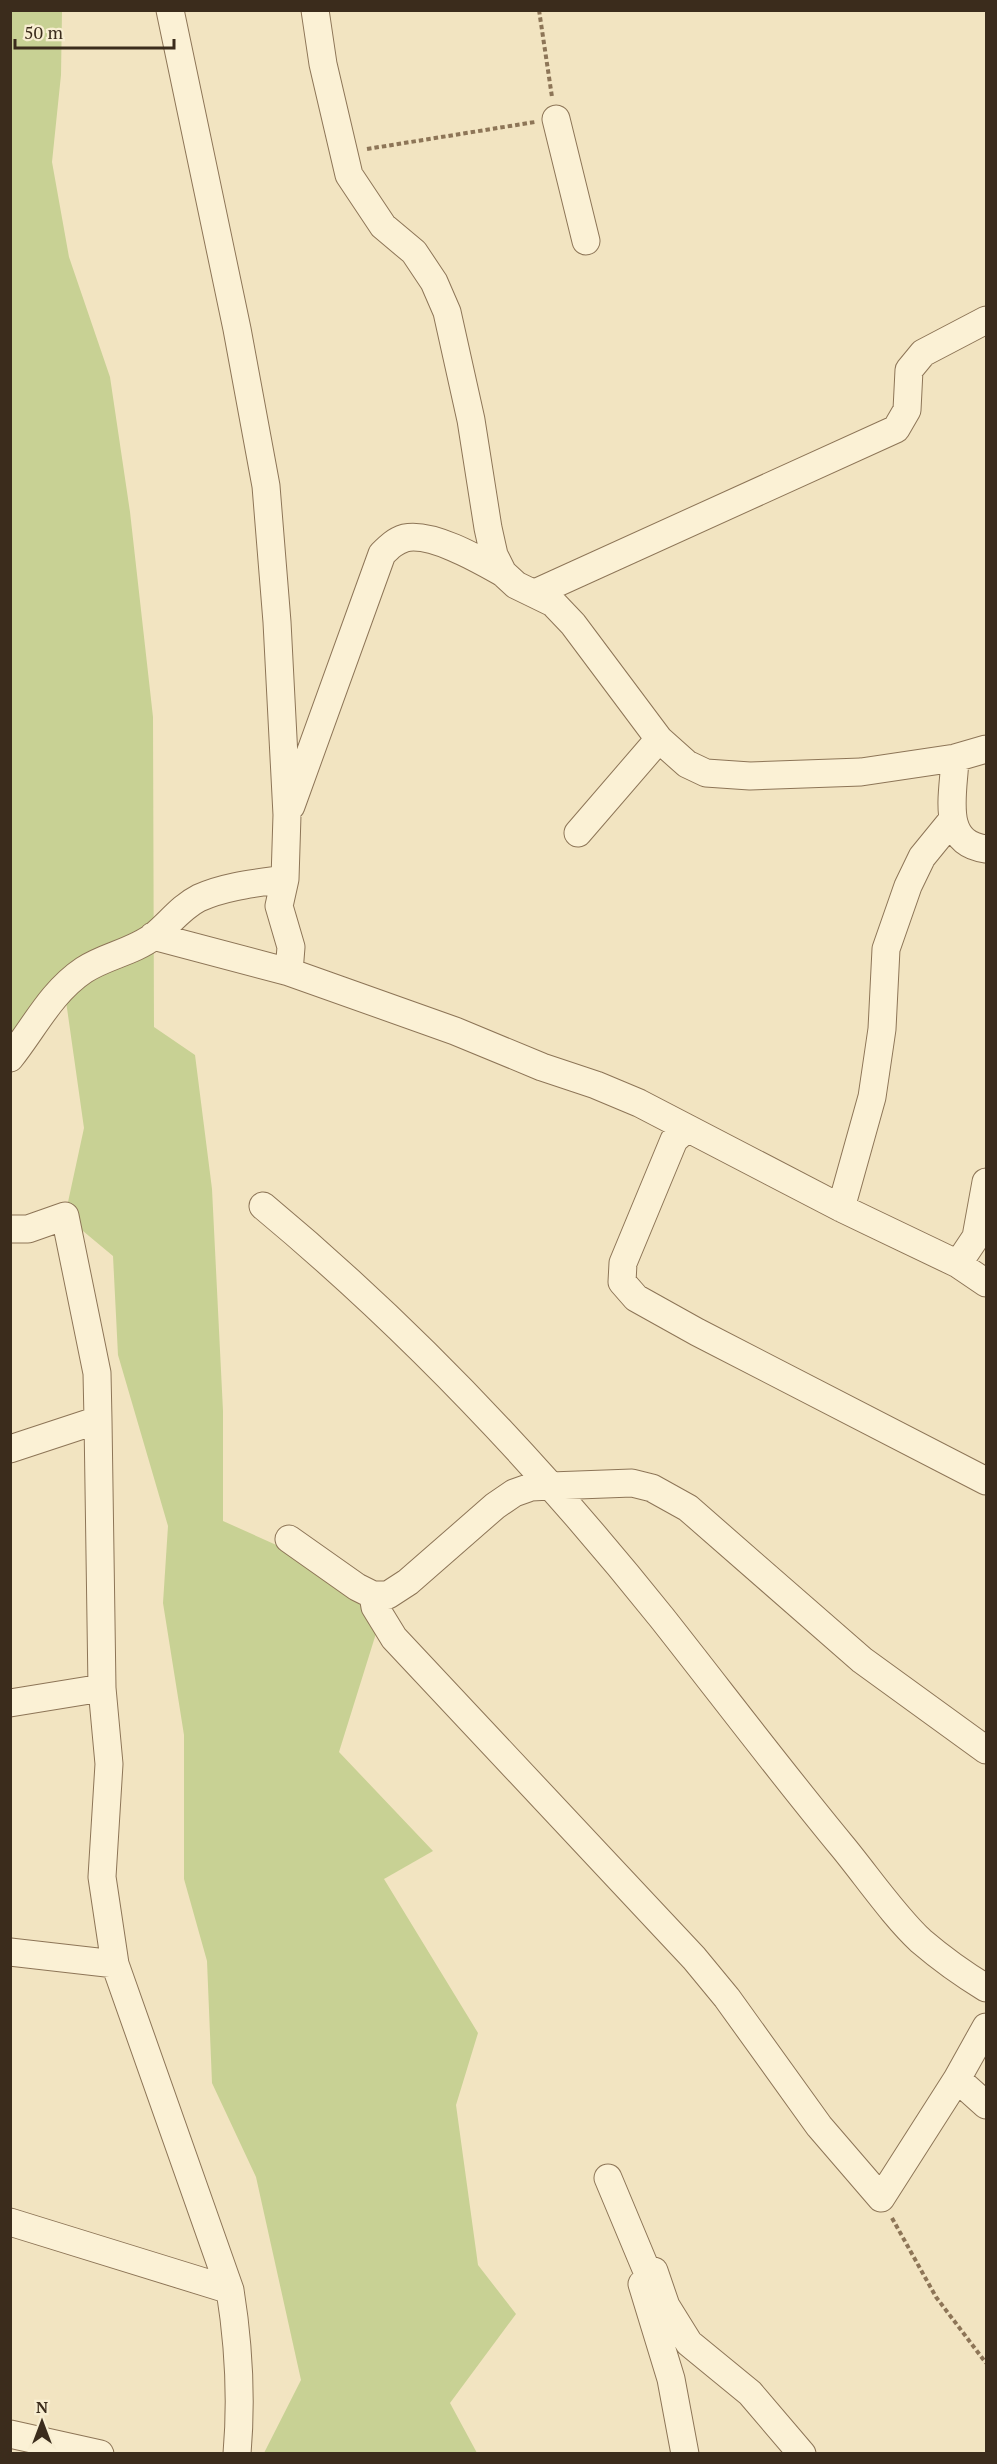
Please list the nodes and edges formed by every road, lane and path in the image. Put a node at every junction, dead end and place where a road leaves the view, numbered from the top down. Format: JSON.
{"nodes":[{"id":1,"x":170,"y":10,"type":"edge"},
{"id":2,"x":315,"y":10,"type":"edge"},
{"id":3,"x":539,"y":10,"type":"edge"},
{"id":4,"x":556,"y":119,"type":"junction"},
{"id":5,"x":343,"y":153,"type":"junction"},
{"id":6,"x":586,"y":241,"type":"dead end"},
{"id":7,"x":987,"y":320,"type":"edge"},
{"id":8,"x":503,"y":573,"type":"junction"},
{"id":9,"x":535,"y":593,"type":"junction"},
{"id":10,"x":659,"y":739,"type":"junction"},
{"id":11,"x":987,"y":749,"type":"edge"},
{"id":12,"x":955,"y":758,"type":"junction"},
{"id":13,"x":287,"y":815,"type":"junction"},
{"id":14,"x":953,"y":819,"type":"junction"},
{"id":15,"x":578,"y":833,"type":"dead end"},
{"id":16,"x":987,"y":849,"type":"edge"},
{"id":17,"x":285,"y":879,"type":"junction"},
{"id":18,"x":153,"y":936,"type":"junction"},
{"id":19,"x":289,"y":972,"type":"junction"},
{"id":20,"x":10,"y":1058,"type":"edge"},
{"id":21,"x":686,"y":1129,"type":"junction"},
{"id":22,"x":987,"y":1182,"type":"edge"},
{"id":23,"x":263,"y":1206,"type":"dead end"},
{"id":24,"x":841,"y":1208,"type":"junction"},
{"id":25,"x":10,"y":1229,"type":"edge"},
{"id":26,"x":958,"y":1264,"type":"junction"},
{"id":27,"x":987,"y":1283,"type":"edge"},
{"id":28,"x":98,"y":1420,"type":"junction"},
{"id":29,"x":10,"y":1449,"type":"edge"},
{"id":30,"x":987,"y":1481,"type":"edge"},
{"id":31,"x":551,"y":1486,"type":"junction"},
{"id":32,"x":289,"y":1539,"type":"dead end"},
{"id":33,"x":373,"y":1595,"type":"junction"},
{"id":34,"x":102,"y":1688,"type":"junction"},
{"id":35,"x":10,"y":1704,"type":"edge"},
{"id":36,"x":987,"y":1750,"type":"edge"},
{"id":37,"x":10,"y":1952,"type":"edge"},
{"id":38,"x":115,"y":1964,"type":"junction"},
{"id":39,"x":987,"y":1988,"type":"edge"},
{"id":40,"x":987,"y":2027,"type":"edge"},
{"id":41,"x":957,"y":2079,"type":"junction"},
{"id":42,"x":987,"y":2105,"type":"edge"},
{"id":43,"x":608,"y":2178,"type":"dead end"},
{"id":44,"x":881,"y":2198,"type":"junction"},
{"id":45,"x":10,"y":2222,"type":"edge"},
{"id":46,"x":646,"y":2269,"type":"junction"},
{"id":47,"x":230,"y":2290,"type":"junction"},
{"id":48,"x":987,"y":2363,"type":"edge"},
{"id":49,"x":10,"y":2434,"type":"edge"},
{"id":50,"x":100,"y":2454,"type":"edge"},
{"id":51,"x":237,"y":2454,"type":"edge"},
{"id":52,"x":685,"y":2454,"type":"edge"},
{"id":53,"x":802,"y":2454,"type":"edge"}],
"edges":[{"from":1,"to":13,"type":"street"},
{"from":2,"to":5,"type":"street"},
{"from":3,"to":4,"type":"path"},
{"from":4,"to":5,"type":"path"},
{"from":4,"to":6,"type":"street"},
{"from":5,"to":8,"type":"street"},
{"from":7,"to":9,"type":"street"},
{"from":8,"to":9,"type":"street"},
{"from":8,"to":13,"type":"street"},
{"from":9,"to":10,"type":"street"},
{"from":10,"to":12,"type":"street"},
{"from":10,"to":15,"type":"street"},
{"from":11,"to":12,"type":"street"},
{"from":12,"to":14,"type":"street"},
{"from":13,"to":17,"type":"street"},
{"from":14,"to":16,"type":"street"},
{"from":14,"to":24,"type":"street"},
{"from":17,"to":18,"type":"street"},
{"from":17,"to":19,"type":"street"},
{"from":18,"to":19,"type":"street"},
{"from":18,"to":20,"type":"street"},
{"from":19,"to":21,"type":"street"},
{"from":21,"to":24,"type":"street"},
{"from":21,"to":30,"type":"street"},
{"from":22,"to":26,"type":"street"},
{"from":23,"to":31,"type":"street"},
{"from":24,"to":26,"type":"street"},
{"from":25,"to":28,"type":"street"},
{"from":26,"to":27,"type":"street"},
{"from":28,"to":29,"type":"street"},
{"from":28,"to":34,"type":"street"},
{"from":31,"to":33,"type":"street"},
{"from":31,"to":36,"type":"street"},
{"from":31,"to":39,"type":"street"},
{"from":32,"to":33,"type":"street"},
{"from":33,"to":44,"type":"street"},
{"from":34,"to":35,"type":"street"},
{"from":34,"to":38,"type":"street"},
{"from":37,"to":38,"type":"street"},
{"from":38,"to":47,"type":"street"},
{"from":40,"to":41,"type":"street"},
{"from":41,"to":42,"type":"street"},
{"from":41,"to":44,"type":"street"},
{"from":43,"to":46,"type":"street"},
{"from":44,"to":48,"type":"path"},
{"from":45,"to":47,"type":"street"},
{"from":46,"to":52,"type":"street"},
{"from":46,"to":53,"type":"street"},
{"from":47,"to":51,"type":"street"},
{"from":49,"to":50,"type":"street"}]}
